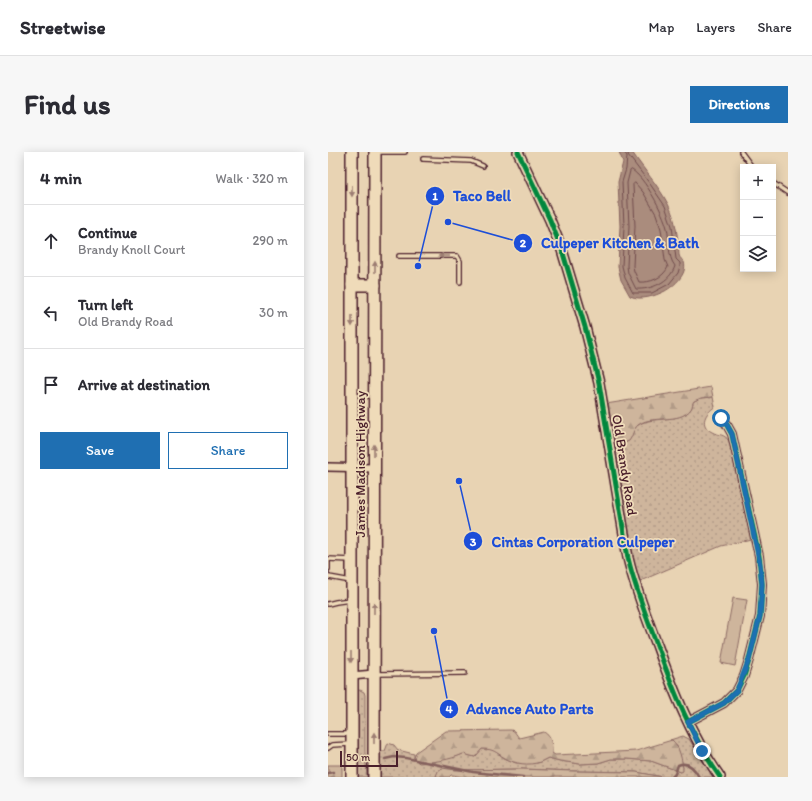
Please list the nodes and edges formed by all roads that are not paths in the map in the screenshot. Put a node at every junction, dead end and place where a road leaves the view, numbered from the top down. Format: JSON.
{"nodes":[{"id":1,"x":352,"y":152,"type":"edge"},
{"id":2,"x":375,"y":152,"type":"edge"},
{"id":3,"x":405,"y":152,"type":"edge"},
{"id":4,"x":518,"y":152,"type":"edge"},
{"id":5,"x":741,"y":152,"type":"edge"},
{"id":6,"x":423,"y":160,"type":"dead end"},
{"id":7,"x":750,"y":164,"type":"edge"},
{"id":8,"x":483,"y":166,"type":"dead end"},
{"id":9,"x":776,"y":185,"type":"edge"},
{"id":10,"x":788,"y":193,"type":"edge"},
{"id":11,"x":399,"y":256,"type":"dead end"},
{"id":12,"x":460,"y":282,"type":"dead end"},
{"id":13,"x":352,"y":285,"type":"junction"},
{"id":14,"x":375,"y":285,"type":"junction"},
{"id":15,"x":721,"y":418,"type":"dead end"},
{"id":16,"x":328,"y":467,"type":"edge"},
{"id":17,"x":352,"y":468,"type":"junction"},
{"id":18,"x":374,"y":468,"type":"junction"},
{"id":19,"x":328,"y":559,"type":"edge"},
{"id":20,"x":351,"y":560,"type":"junction"},
{"id":21,"x":328,"y":569,"type":"edge"},
{"id":22,"x":328,"y":574,"type":"edge"},
{"id":23,"x":352,"y":581,"type":"junction"},
{"id":24,"x":351,"y":600,"type":"junction"},
{"id":25,"x":328,"y":604,"type":"edge"},
{"id":26,"x":465,"y":673,"type":"dead end"},
{"id":27,"x":374,"y":674,"type":"junction"},
{"id":28,"x":351,"y":676,"type":"junction"},
{"id":29,"x":688,"y":722,"type":"junction"},
{"id":30,"x":328,"y":734,"type":"edge"},
{"id":31,"x":352,"y":739,"type":"junction"},
{"id":32,"x":328,"y":748,"type":"edge"},
{"id":33,"x":352,"y":777,"type":"edge"},
{"id":34,"x":374,"y":777,"type":"edge"},
{"id":35,"x":720,"y":777,"type":"edge"}],
"edges":[{"from":1,"to":13,"type":"main road","name":"James Madison Highway","one_way":true},
{"from":2,"to":3,"type":"lane"},
{"from":14,"to":2,"type":"main road","name":"James Madison Highway","one_way":true},
{"from":4,"to":29,"type":"street","name":"Old Brandy Road"},
{"from":5,"to":7,"type":"lane"},
{"from":6,"to":8,"type":"lane"},
{"from":9,"to":10,"type":"lane"},
{"from":12,"to":11,"type":"lane","one_way":true},
{"from":13,"to":14,"type":"main road"},
{"from":13,"to":17,"type":"main road","name":"James Madison Highway","one_way":true},
{"from":18,"to":14,"type":"main road","name":"James Madison Highway","one_way":true},
{"from":15,"to":29,"type":"street"},
{"from":16,"to":17,"type":"street"},
{"from":17,"to":18,"type":"street"},
{"from":17,"to":20,"type":"main road","name":"James Madison Highway"},
{"from":27,"to":18,"type":"main road","name":"James Madison Highway","one_way":true},
{"from":19,"to":20,"type":"lane"},
{"from":19,"to":21,"type":"lane"},
{"from":20,"to":23,"type":"main road","name":"James Madison Highway"},
{"from":22,"to":23,"type":"lane"},
{"from":23,"to":24,"type":"main road","name":"James Madison Highway"},
{"from":24,"to":25,"type":"lane"},
{"from":24,"to":28,"type":"main road","name":"James Madison Highway","one_way":true},
{"from":26,"to":27,"type":"lane"},
{"from":27,"to":28,"type":"street"},
{"from":34,"to":27,"type":"main road","name":"James Madison Highway","one_way":true},
{"from":28,"to":31,"type":"main road","name":"James Madison Highway"},
{"from":29,"to":35,"type":"street","name":"Old Brandy Road"},
{"from":30,"to":31,"type":"lane"},
{"from":31,"to":32,"type":"lane"},
{"from":31,"to":33,"type":"main road","name":"James Madison Highway"}]}
